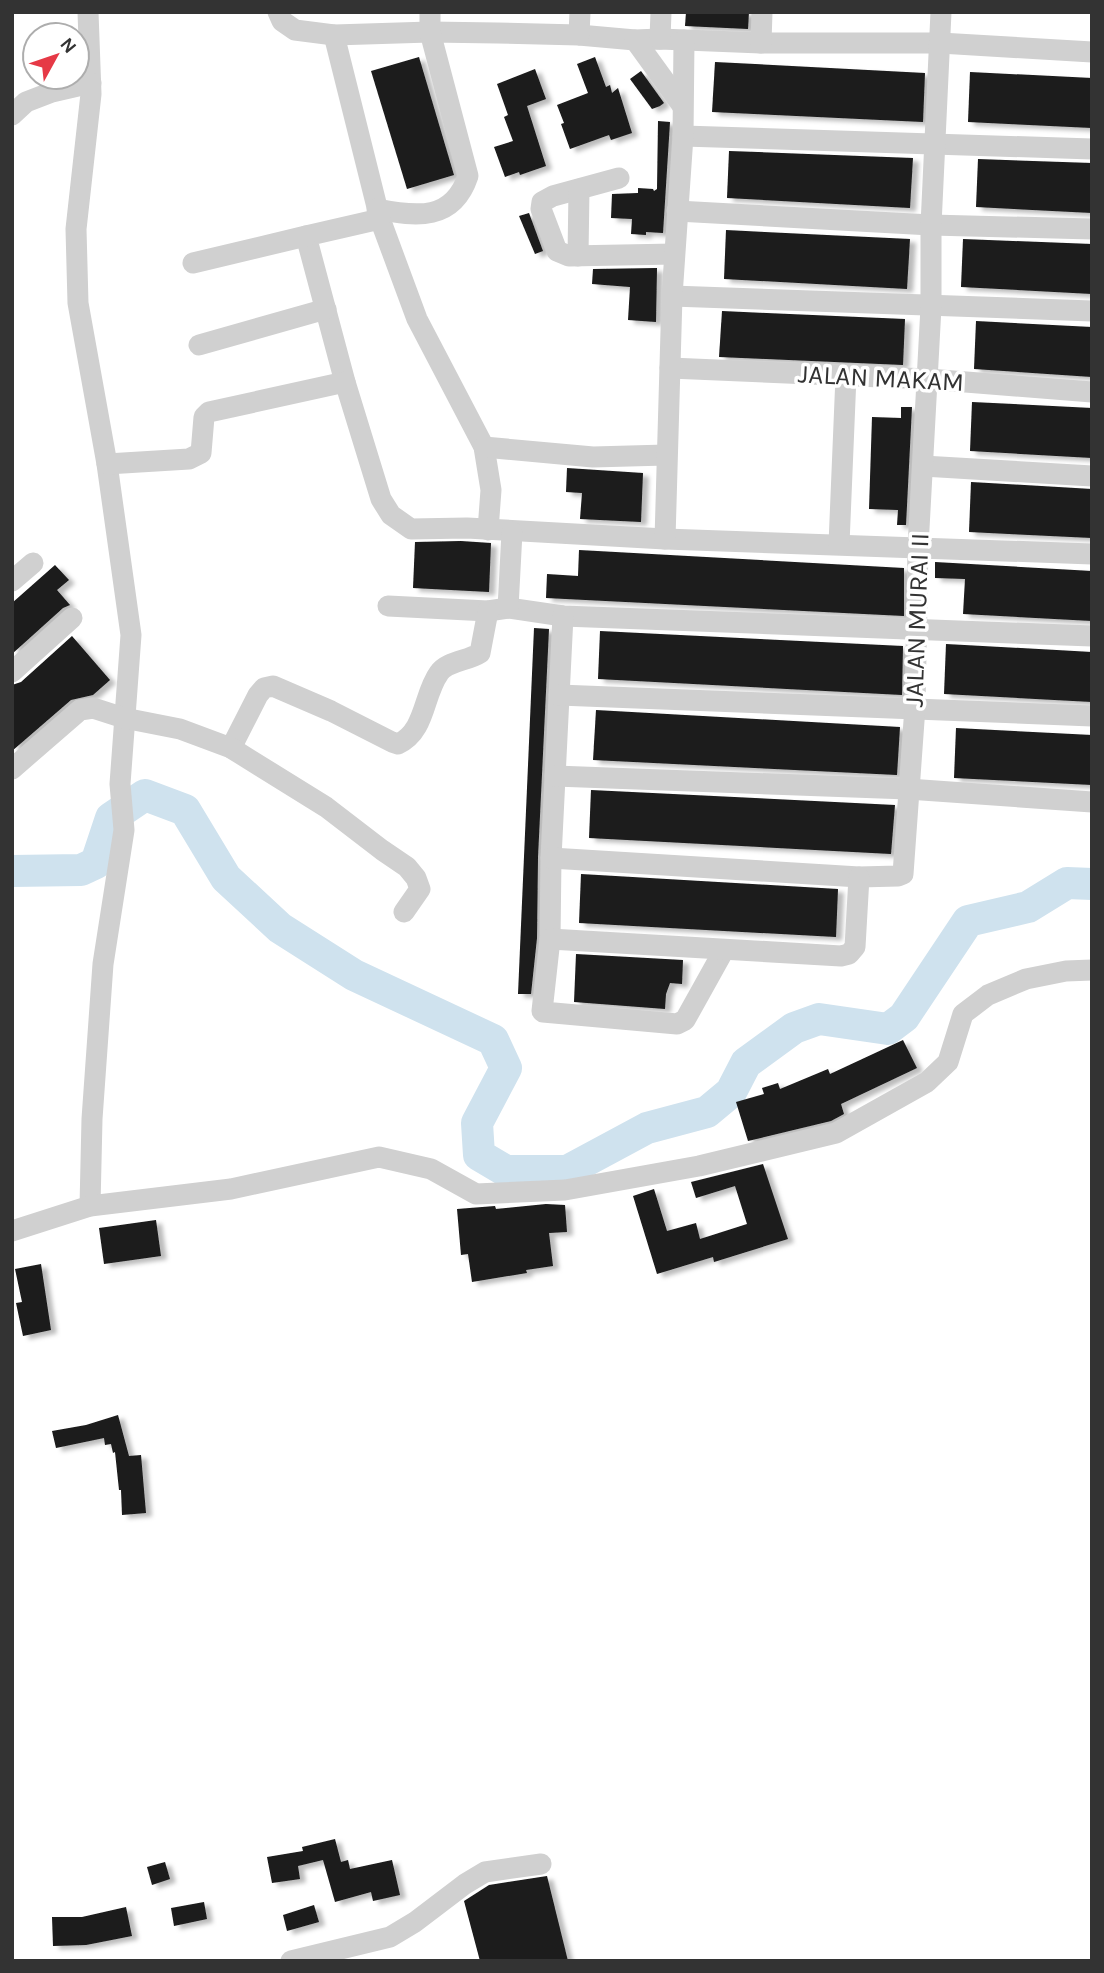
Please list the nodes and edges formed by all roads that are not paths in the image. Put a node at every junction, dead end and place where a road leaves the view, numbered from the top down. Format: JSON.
{"nodes":[{"id":1,"x":278,"y":12,"type":"edge"},
{"id":2,"x":580,"y":12,"type":"edge"},
{"id":3,"x":661,"y":12,"type":"edge"},
{"id":4,"x":762,"y":12,"type":"edge"},
{"id":5,"x":941,"y":12,"type":"edge"},
{"id":6,"x":430,"y":22,"type":"edge"},
{"id":7,"x":498,"y":22,"type":"edge"},
{"id":8,"x":334,"y":35,"type":"junction"},
{"id":9,"x":579,"y":35,"type":"junction"},
{"id":10,"x":660,"y":39,"type":"junction"},
{"id":11,"x":635,"y":40,"type":"junction"},
{"id":12,"x":684,"y":40,"type":"junction"},
{"id":13,"x":761,"y":43,"type":"junction"},
{"id":14,"x":940,"y":43,"type":"junction"},
{"id":15,"x":1092,"y":52,"type":"edge"},
{"id":16,"x":56,"y":91,"type":"edge"},
{"id":17,"x":90,"y":91,"type":"edge"},
{"id":18,"x":682,"y":105,"type":"junction"},
{"id":19,"x":12,"y":115,"type":"edge"},
{"id":20,"x":683,"y":136,"type":"junction"},
{"id":21,"x":936,"y":144,"type":"junction"},
{"id":22,"x":1092,"y":149,"type":"edge"},
{"id":23,"x":619,"y":178,"type":"dead end"},
{"id":24,"x":579,"y":189,"type":"junction"},
{"id":25,"x":677,"y":211,"type":"junction"},
{"id":26,"x":379,"y":214,"type":"junction"},
{"id":27,"x":931,"y":225,"type":"junction"},
{"id":28,"x":1092,"y":229,"type":"edge"},
{"id":29,"x":306,"y":236,"type":"junction"},
{"id":30,"x":674,"y":254,"type":"junction"},
{"id":31,"x":578,"y":256,"type":"junction"},
{"id":32,"x":193,"y":263,"type":"dead end"},
{"id":33,"x":672,"y":296,"type":"junction"},
{"id":34,"x":931,"y":307,"type":"junction"},
{"id":35,"x":326,"y":309,"type":"junction"},
{"id":36,"x":1092,"y":312,"type":"edge"},
{"id":37,"x":199,"y":345,"type":"dead end"},
{"id":38,"x":670,"y":368,"type":"junction"},
{"id":39,"x":846,"y":376,"type":"junction"},
{"id":40,"x":928,"y":379,"type":"junction"},
{"id":41,"x":345,"y":382,"type":"junction"},
{"id":42,"x":1092,"y":392,"type":"edge"},
{"id":43,"x":484,"y":447,"type":"junction"},
{"id":44,"x":666,"y":454,"type":"junction"},
{"id":45,"x":107,"y":464,"type":"junction"},
{"id":46,"x":923,"y":466,"type":"junction"},
{"id":47,"x":1092,"y":476,"type":"edge"},
{"id":48,"x":488,"y":530,"type":"junction"},
{"id":49,"x":512,"y":532,"type":"junction"},
{"id":50,"x":665,"y":539,"type":"junction"},
{"id":51,"x":839,"y":544,"type":"junction"},
{"id":52,"x":918,"y":547,"type":"junction"},
{"id":53,"x":1092,"y":554,"type":"edge"},
{"id":54,"x":33,"y":563,"type":"dead end"},
{"id":55,"x":12,"y":581,"type":"edge"},
{"id":56,"x":388,"y":606,"type":"dead end"},
{"id":57,"x":498,"y":610,"type":"junction"},
{"id":58,"x":563,"y":616,"type":"junction"},
{"id":59,"x":72,"y":618,"type":"dead end"},
{"id":60,"x":917,"y":629,"type":"junction"},
{"id":61,"x":1092,"y":636,"type":"edge"},
{"id":62,"x":12,"y":672,"type":"edge"},
{"id":63,"x":559,"y":695,"type":"junction"},
{"id":64,"x":915,"y":708,"type":"junction"},
{"id":65,"x":1092,"y":716,"type":"edge"},
{"id":66,"x":124,"y":718,"type":"junction"},
{"id":67,"x":231,"y":747,"type":"junction"},
{"id":68,"x":12,"y":769,"type":"edge"},
{"id":69,"x":555,"y":776,"type":"junction"},
{"id":70,"x":908,"y":789,"type":"junction"},
{"id":71,"x":1092,"y":802,"type":"edge"},
{"id":72,"x":551,"y":858,"type":"junction"},
{"id":73,"x":859,"y":877,"type":"junction"},
{"id":74,"x":404,"y":912,"type":"dead end"},
{"id":75,"x":551,"y":939,"type":"junction"},
{"id":76,"x":724,"y":950,"type":"junction"},
{"id":77,"x":1092,"y":970,"type":"edge"},
{"id":78,"x":90,"y":1206,"type":"junction"},
{"id":79,"x":12,"y":1231,"type":"edge"},
{"id":80,"x":541,"y":1864,"type":"dead end"},
{"id":81,"x":291,"y":1961,"type":"edge"}],
"edges":[{"from":1,"to":8,"type":"street"},
{"from":2,"to":9,"type":"street"},
{"from":3,"to":10,"type":"street"},
{"from":4,"to":13,"type":"street"},
{"from":5,"to":14,"type":"street","name":"JALAN MURAI II"},
{"from":6,"to":7,"type":"street"},
{"from":6,"to":8,"type":"street"},
{"from":6,"to":26,"type":"street"},
{"from":7,"to":9,"type":"street"},
{"from":8,"to":26,"type":"street"},
{"from":9,"to":11,"type":"street"},
{"from":10,"to":11,"type":"street"},
{"from":10,"to":12,"type":"street"},
{"from":11,"to":18,"type":"street"},
{"from":12,"to":13,"type":"street"},
{"from":12,"to":18,"type":"street"},
{"from":13,"to":14,"type":"street"},
{"from":14,"to":15,"type":"street"},
{"from":14,"to":21,"type":"street","name":"JALAN MURAI II"},
{"from":16,"to":19,"type":"street"},
{"from":17,"to":45,"type":"street"},
{"from":18,"to":20,"type":"street"},
{"from":20,"to":21,"type":"street"},
{"from":20,"to":25,"type":"street"},
{"from":21,"to":22,"type":"street"},
{"from":21,"to":27,"type":"street","name":"JALAN MURAI II"},
{"from":23,"to":24,"type":"street"},
{"from":24,"to":31,"type":"street"},
{"from":24,"to":31,"type":"street"},
{"from":25,"to":27,"type":"street"},
{"from":25,"to":30,"type":"street"},
{"from":26,"to":29,"type":"street"},
{"from":26,"to":43,"type":"street"},
{"from":27,"to":28,"type":"street"},
{"from":27,"to":34,"type":"street","name":"JALAN MURAI II"},
{"from":29,"to":32,"type":"street"},
{"from":29,"to":35,"type":"street"},
{"from":30,"to":31,"type":"street"},
{"from":30,"to":33,"type":"street"},
{"from":33,"to":34,"type":"street"},
{"from":33,"to":38,"type":"street"},
{"from":34,"to":36,"type":"street"},
{"from":34,"to":40,"type":"street","name":"JALAN MURAI II"},
{"from":35,"to":37,"type":"street"},
{"from":35,"to":41,"type":"street"},
{"from":38,"to":39,"type":"street","name":"JALAN MAKAM"},
{"from":38,"to":44,"type":"street"},
{"from":39,"to":40,"type":"street","name":"JALAN MAKAM"},
{"from":39,"to":51,"type":"street"},
{"from":40,"to":42,"type":"street","name":"JALAN MAKAM"},
{"from":40,"to":46,"type":"street","name":"JALAN MURAI II"},
{"from":41,"to":45,"type":"street"},
{"from":41,"to":48,"type":"street"},
{"from":43,"to":44,"type":"street"},
{"from":43,"to":48,"type":"street"},
{"from":44,"to":50,"type":"street"},
{"from":45,"to":66,"type":"street"},
{"from":46,"to":47,"type":"street"},
{"from":46,"to":52,"type":"street","name":"JALAN MURAI II"},
{"from":48,"to":49,"type":"street"},
{"from":49,"to":50,"type":"street"},
{"from":49,"to":57,"type":"street"},
{"from":50,"to":51,"type":"street"},
{"from":51,"to":52,"type":"street"},
{"from":52,"to":53,"type":"street"},
{"from":52,"to":60,"type":"street","name":"JALAN MURAI II"},
{"from":54,"to":55,"type":"street"},
{"from":56,"to":57,"type":"street"},
{"from":57,"to":58,"type":"street"},
{"from":57,"to":67,"type":"street"},
{"from":58,"to":60,"type":"street"},
{"from":58,"to":63,"type":"street"},
{"from":59,"to":62,"type":"street"},
{"from":60,"to":61,"type":"street"},
{"from":60,"to":64,"type":"street","name":"JALAN MURAI II"},
{"from":63,"to":64,"type":"street"},
{"from":63,"to":69,"type":"street"},
{"from":64,"to":65,"type":"street"},
{"from":64,"to":70,"type":"street","name":"JALAN MURAI II"},
{"from":66,"to":67,"type":"street"},
{"from":66,"to":68,"type":"street"},
{"from":66,"to":78,"type":"street"},
{"from":67,"to":74,"type":"street"},
{"from":69,"to":70,"type":"street"},
{"from":69,"to":72,"type":"street"},
{"from":70,"to":71,"type":"street"},
{"from":70,"to":73,"type":"street","name":"JALAN MURAI II"},
{"from":72,"to":73,"type":"street","name":"JALAN MURAI II"},
{"from":72,"to":75,"type":"street"},
{"from":73,"to":76,"type":"street"},
{"from":75,"to":76,"type":"street"},
{"from":75,"to":76,"type":"street"},
{"from":77,"to":78,"type":"street"},
{"from":78,"to":79,"type":"street"},
{"from":80,"to":81,"type":"street"}]}
